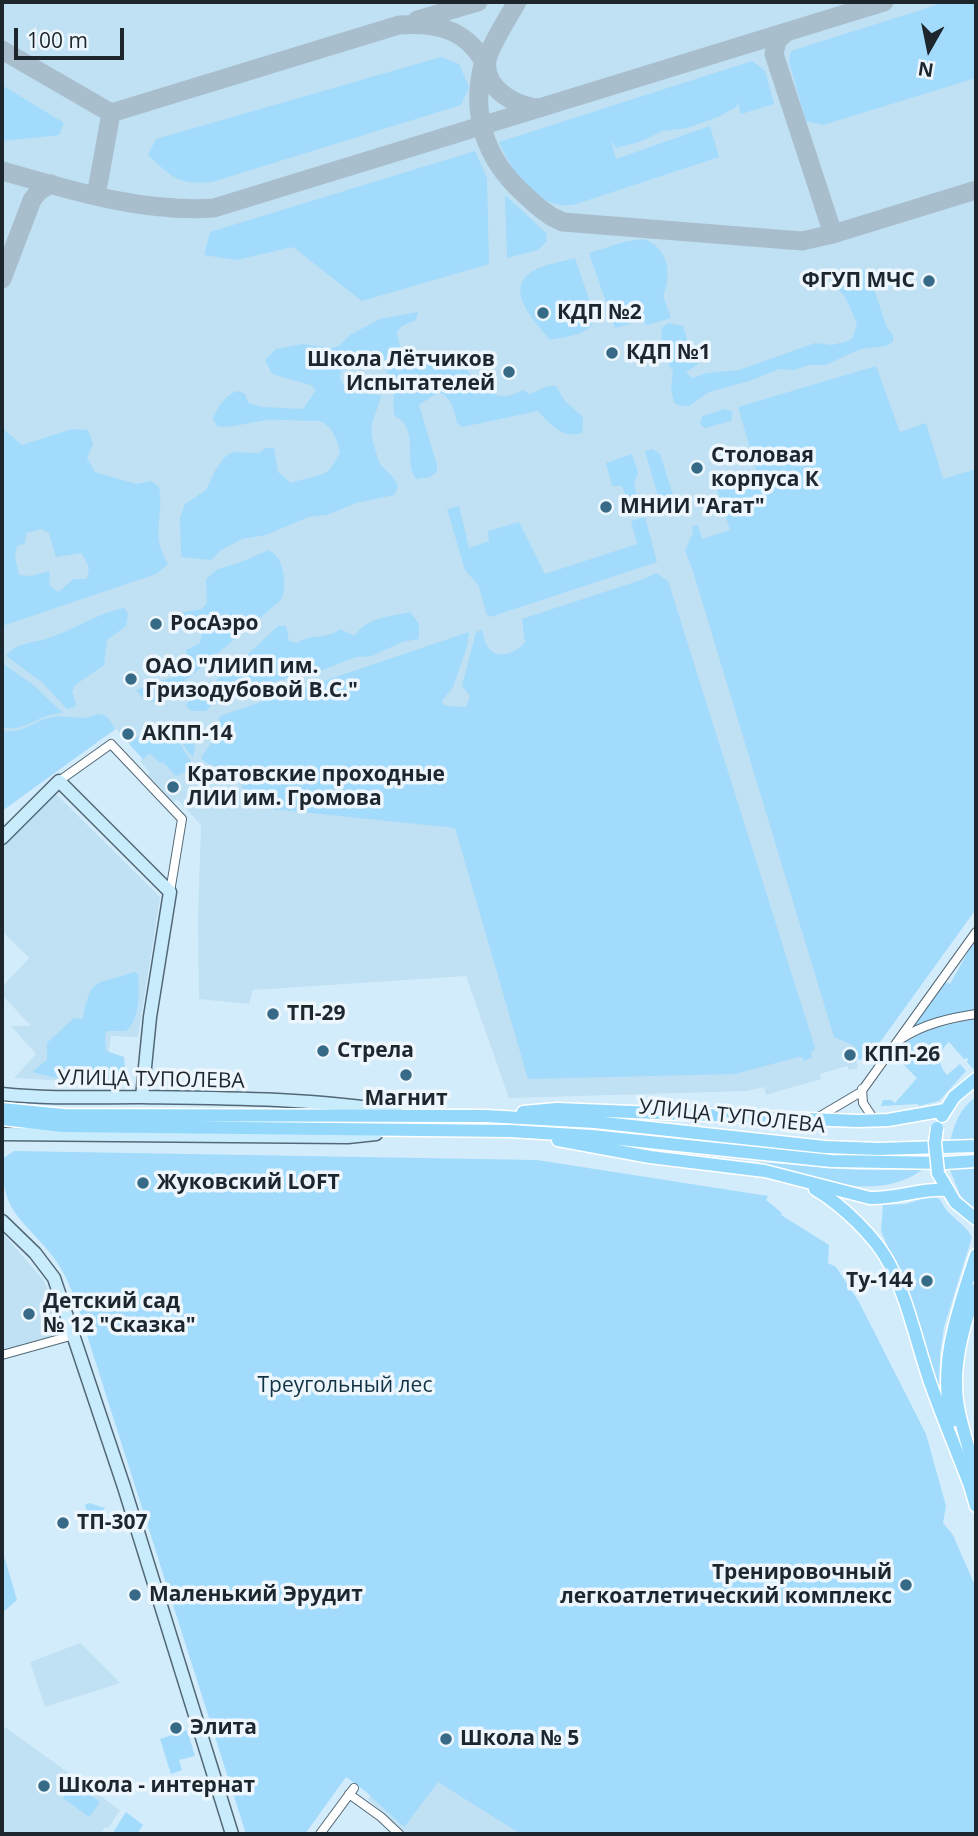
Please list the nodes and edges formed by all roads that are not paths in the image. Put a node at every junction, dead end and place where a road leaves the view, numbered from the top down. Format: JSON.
{"nodes":[{"id":1,"x":59,"y":780,"type":"junction"},
{"id":2,"x":2,"y":838,"type":"edge"},
{"id":3,"x":170,"y":892,"type":"junction"},
{"id":4,"x":976,"y":932,"type":"edge"},
{"id":5,"x":976,"y":1014,"type":"edge"},
{"id":6,"x":893,"y":1046,"type":"junction"},
{"id":7,"x":976,"y":1079,"type":"edge"},
{"id":8,"x":862,"y":1089,"type":"junction"},
{"id":9,"x":2,"y":1094,"type":"edge"},
{"id":10,"x":142,"y":1097,"type":"junction"},
{"id":11,"x":2,"y":1109,"type":"edge"},
{"id":12,"x":945,"y":1110,"type":"junction"},
{"id":13,"x":485,"y":1116,"type":"junction"},
{"id":14,"x":2,"y":1119,"type":"edge"},
{"id":15,"x":812,"y":1121,"type":"junction"},
{"id":16,"x":876,"y":1121,"type":"junction"},
{"id":17,"x":426,"y":1123,"type":"junction"},
{"id":18,"x":510,"y":1131,"type":"junction"},
{"id":19,"x":2,"y":1134,"type":"edge"},
{"id":20,"x":976,"y":1146,"type":"edge"},
{"id":21,"x":976,"y":1161,"type":"edge"},
{"id":22,"x":790,"y":1177,"type":"junction"},
{"id":23,"x":946,"y":1190,"type":"junction"},
{"id":24,"x":976,"y":1219,"type":"edge"},
{"id":25,"x":2,"y":1221,"type":"edge"},
{"id":26,"x":976,"y":1255,"type":"edge"},
{"id":27,"x":976,"y":1290,"type":"edge"},
{"id":28,"x":74,"y":1335,"type":"junction"},
{"id":29,"x":2,"y":1355,"type":"edge"},
{"id":30,"x":973,"y":1479,"type":"edge"},
{"id":31,"x":976,"y":1506,"type":"edge"},
{"id":32,"x":232,"y":1834,"type":"edge"},
{"id":33,"x":320,"y":1834,"type":"edge"},
{"id":34,"x":399,"y":1834,"type":"edge"}],
"edges":[{"from":1,"to":2,"type":"main road"},
{"from":1,"to":3,"type":"main road"},
{"from":1,"to":3,"type":"street"},
{"from":3,"to":10,"type":"main road"},
{"from":4,"to":6,"type":"street"},
{"from":5,"to":6,"type":"street"},
{"from":6,"to":8,"type":"street"},
{"from":7,"to":12,"type":"main road"},
{"from":8,"to":15,"type":"street"},
{"from":8,"to":16,"type":"street"},
{"from":9,"to":10,"type":"main road","name":"УЛИЦА ТУПОЛЕВА"},
{"from":10,"to":17,"type":"main road","name":"УЛИЦА ТУПОЛЕВА"},
{"from":11,"to":17,"type":"main road","name":"УЛИЦА ТУПОЛЕВА"},
{"from":12,"to":16,"type":"main road","name":"УЛИЦА ТУПОЛЕВА"},
{"from":12,"to":23,"type":"main road","bridge":true},
{"from":13,"to":15,"type":"main road","name":"УЛИЦА ТУПОЛЕВА"},
{"from":13,"to":17,"type":"main road","name":"УЛИЦА ТУПОЛЕВА"},
{"from":13,"to":20,"type":"main road","name":"УЛИЦА ТУПОЛЕВА"},
{"from":14,"to":17,"type":"main road","name":"УЛИЦА ТУПОЛЕВА"},
{"from":15,"to":16,"type":"main road","name":"УЛИЦА ТУПОЛЕВА"},
{"from":17,"to":18,"type":"main road","name":"УЛИЦА ТУПОЛЕВА"},
{"from":17,"to":19,"type":"main road","name":"УЛИЦА ТУПОЛЕВА"},
{"from":18,"to":21,"type":"main road","name":"УЛИЦА ТУПОЛЕВА"},
{"from":18,"to":22,"type":"main road","name":"УЛИЦА ТУПОЛЕВА"},
{"from":22,"to":23,"type":"main road"},
{"from":22,"to":30,"type":"main road"},
{"from":23,"to":24,"type":"main road"},
{"from":25,"to":28,"type":"main road"},
{"from":26,"to":30,"type":"main road"},
{"from":27,"to":30,"type":"main road"},
{"from":28,"to":29,"type":"street"},
{"from":28,"to":32,"type":"main road"},
{"from":30,"to":31,"type":"main road"},
{"from":33,"to":34,"type":"street"}]}
